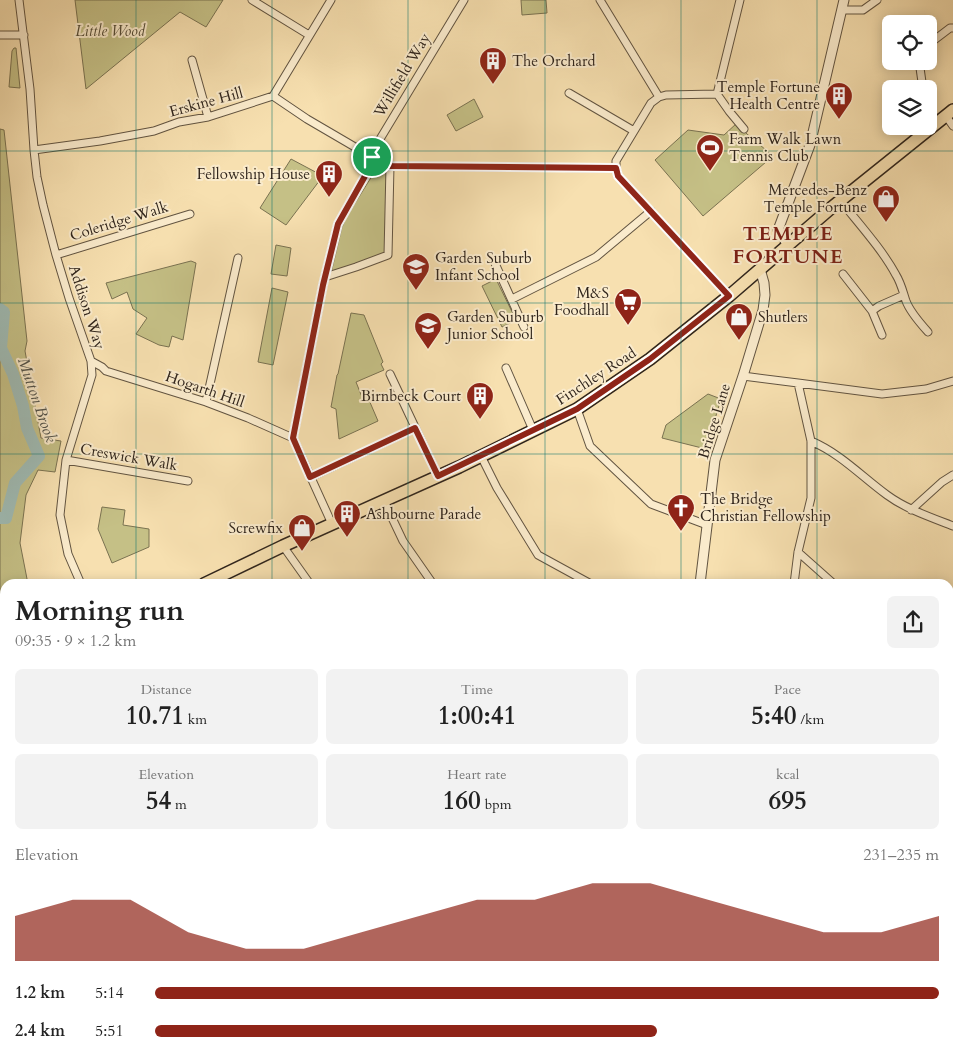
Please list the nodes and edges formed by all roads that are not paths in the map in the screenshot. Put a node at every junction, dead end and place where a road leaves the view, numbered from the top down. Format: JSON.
{"nodes":[{"id":1,"x":18,"y":0,"type":"edge"},
{"id":2,"x":252,"y":0,"type":"edge"},
{"id":3,"x":331,"y":0,"type":"edge"},
{"id":4,"x":464,"y":0,"type":"edge"},
{"id":5,"x":600,"y":0,"type":"edge"},
{"id":6,"x":740,"y":0,"type":"edge"},
{"id":7,"x":844,"y":0,"type":"edge"},
{"id":8,"x":877,"y":0,"type":"edge"},
{"id":9,"x":842,"y":10,"type":"junction"},
{"id":10,"x":953,"y":28,"type":"edge"},
{"id":11,"x":0,"y":35,"type":"edge"},
{"id":12,"x":24,"y":35,"type":"junction"},
{"id":13,"x":309,"y":36,"type":"junction"},
{"id":14,"x":937,"y":38,"type":"edge"},
{"id":15,"x":192,"y":60,"type":"dead end"},
{"id":16,"x":569,"y":93,"type":"dead end"},
{"id":17,"x":717,"y":94,"type":"junction"},
{"id":18,"x":273,"y":96,"type":"junction"},
{"id":19,"x":658,"y":97,"type":"junction"},
{"id":20,"x":949,"y":113,"type":"edge"},
{"id":21,"x":208,"y":117,"type":"junction"},
{"id":22,"x":937,"y":123,"type":"edge"},
{"id":23,"x":953,"y":126,"type":"edge"},
{"id":24,"x":744,"y":129,"type":"dead end"},
{"id":25,"x":634,"y":131,"type":"junction"},
{"id":26,"x":922,"y":135,"type":"edge"},
{"id":27,"x":34,"y":150,"type":"junction"},
{"id":28,"x":372,"y":157,"type":"junction"},
{"id":29,"x":390,"y":166,"type":"junction"},
{"id":30,"x":616,"y":168,"type":"junction"},
{"id":31,"x":840,"y":200,"type":"junction"},
{"id":32,"x":651,"y":211,"type":"junction"},
{"id":33,"x":190,"y":214,"type":"dead end"},
{"id":34,"x":788,"y":245,"type":"junction"},
{"id":35,"x":56,"y":255,"type":"junction"},
{"id":36,"x":238,"y":258,"type":"dead end"},
{"id":37,"x":493,"y":259,"type":"dead end"},
{"id":38,"x":760,"y":269,"type":"junction"},
{"id":39,"x":843,"y":274,"type":"dead end"},
{"id":40,"x":325,"y":277,"type":"junction"},
{"id":41,"x":904,"y":295,"type":"junction"},
{"id":42,"x":729,"y":296,"type":"junction"},
{"id":43,"x":512,"y":298,"type":"junction"},
{"id":44,"x":872,"y":312,"type":"junction"},
{"id":45,"x":524,"y":327,"type":"dead end"},
{"id":46,"x":928,"y":332,"type":"dead end"},
{"id":47,"x":882,"y":335,"type":"dead end"},
{"id":48,"x":91,"y":361,"type":"junction"},
{"id":49,"x":506,"y":368,"type":"dead end"},
{"id":50,"x":106,"y":371,"type":"junction"},
{"id":51,"x":390,"y":374,"type":"dead end"},
{"id":52,"x":92,"y":375,"type":"junction"},
{"id":53,"x":742,"y":376,"type":"junction"},
{"id":54,"x":953,"y":381,"type":"edge"},
{"id":55,"x":798,"y":384,"type":"junction"},
{"id":56,"x":206,"y":402,"type":"junction"},
{"id":57,"x":577,"y":409,"type":"junction"},
{"id":58,"x":415,"y":428,"type":"junction"},
{"id":59,"x":533,"y":430,"type":"junction"},
{"id":60,"x":293,"y":438,"type":"junction"},
{"id":61,"x":811,"y":441,"type":"junction"},
{"id":62,"x":481,"y":456,"type":"junction"},
{"id":63,"x":66,"y":460,"type":"junction"},
{"id":64,"x":953,"y":475,"type":"edge"},
{"id":65,"x":438,"y":476,"type":"junction"},
{"id":66,"x":310,"y":477,"type":"junction"},
{"id":67,"x":188,"y":481,"type":"dead end"},
{"id":68,"x":384,"y":501,"type":"junction"},
{"id":69,"x":911,"y":510,"type":"junction"},
{"id":70,"x":332,"y":524,"type":"junction"},
{"id":71,"x":707,"y":525,"type":"junction"},
{"id":72,"x":953,"y":526,"type":"edge"},
{"id":73,"x":283,"y":546,"type":"junction"},
{"id":74,"x":798,"y":552,"type":"junction"},
{"id":75,"x":79,"y":579,"type":"edge"},
{"id":76,"x":214,"y":579,"type":"edge"},
{"id":77,"x":306,"y":579,"type":"edge"},
{"id":78,"x":430,"y":579,"type":"edge"},
{"id":79,"x":581,"y":579,"type":"edge"},
{"id":80,"x":701,"y":579,"type":"edge"},
{"id":81,"x":795,"y":579,"type":"edge"},
{"id":82,"x":828,"y":579,"type":"edge"}],
"edges":[{"from":1,"to":12,"type":"street","name":"Addison Way"},
{"from":2,"to":13,"type":"street"},
{"from":3,"to":13,"type":"street"},
{"from":4,"to":28,"type":"street","name":"Willifield Way"},
{"from":5,"to":19,"type":"street"},
{"from":6,"to":17,"type":"street"},
{"from":7,"to":9,"type":"street"},
{"from":8,"to":9,"type":"street"},
{"from":9,"to":34,"type":"street"},
{"from":10,"to":14,"type":"street"},
{"from":11,"to":12,"type":"street"},
{"from":12,"to":27,"type":"street","name":"Addison Way"},
{"from":13,"to":18,"type":"street"},
{"from":15,"to":21,"type":"street"},
{"from":16,"to":25,"type":"street"},
{"from":17,"to":19,"type":"street"},
{"from":17,"to":24,"type":"street"},
{"from":18,"to":21,"type":"street","name":"Erskine Hill"},
{"from":18,"to":28,"type":"street"},
{"from":19,"to":25,"type":"street"},
{"from":20,"to":22,"type":"main road","name":"Finchley Road"},
{"from":20,"to":23,"type":"street"},
{"from":21,"to":27,"type":"street","name":"Erskine Hill"},
{"from":25,"to":30,"type":"street"},
{"from":26,"to":31,"type":"main road","name":"Finchley Road"},
{"from":27,"to":35,"type":"street","name":"Addison Way"},
{"from":28,"to":29,"type":"street"},
{"from":28,"to":40,"type":"street","name":"Willifield Way"},
{"from":29,"to":30,"type":"street"},
{"from":29,"to":40,"type":"street"},
{"from":30,"to":32,"type":"street"},
{"from":31,"to":34,"type":"main road","name":"Finchley Road"},
{"from":31,"to":41,"type":"street"},
{"from":32,"to":42,"type":"street"},
{"from":32,"to":43,"type":"street"},
{"from":33,"to":35,"type":"street","name":"Coleridge Walk"},
{"from":34,"to":38,"type":"main road","name":"Finchley Road"},
{"from":35,"to":48,"type":"street","name":"Addison Way"},
{"from":36,"to":56,"type":"street"},
{"from":37,"to":43,"type":"street"},
{"from":38,"to":42,"type":"main road","name":"Finchley Road"},
{"from":38,"to":53,"type":"street","name":"Bridge Lane"},
{"from":39,"to":44,"type":"street"},
{"from":40,"to":60,"type":"street","name":"Willifield Way"},
{"from":41,"to":44,"type":"street"},
{"from":41,"to":46,"type":"street"},
{"from":42,"to":57,"type":"main road","name":"Finchley Road"},
{"from":43,"to":45,"type":"street"},
{"from":44,"to":47,"type":"street"},
{"from":48,"to":50,"type":"street","name":"Hogarth Hill"},
{"from":48,"to":52,"type":"street","name":"Addison Way"},
{"from":49,"to":59,"type":"street"},
{"from":50,"to":52,"type":"street"},
{"from":50,"to":56,"type":"street","name":"Hogarth Hill"},
{"from":51,"to":58,"type":"street"},
{"from":52,"to":63,"type":"street","name":"Addison Way"},
{"from":53,"to":55,"type":"street"},
{"from":53,"to":71,"type":"street","name":"Bridge Lane"},
{"from":54,"to":55,"type":"street"},
{"from":55,"to":61,"type":"street"},
{"from":56,"to":60,"type":"street","name":"Hogarth Hill"},
{"from":57,"to":59,"type":"main road","name":"Finchley Road"},
{"from":57,"to":71,"type":"street"},
{"from":58,"to":65,"type":"street"},
{"from":58,"to":66,"type":"street"},
{"from":59,"to":62,"type":"main road","name":"Finchley Road"},
{"from":60,"to":66,"type":"street"},
{"from":61,"to":69,"type":"street"},
{"from":61,"to":74,"type":"street"},
{"from":62,"to":65,"type":"main road","name":"Finchley Road"},
{"from":62,"to":79,"type":"street"},
{"from":63,"to":67,"type":"street","name":"Creswick Walk"},
{"from":63,"to":75,"type":"street","name":"Addison Way"},
{"from":64,"to":69,"type":"street"},
{"from":65,"to":68,"type":"main road","name":"Finchley Road"},
{"from":66,"to":70,"type":"street"},
{"from":68,"to":70,"type":"main road","name":"Finchley Road"},
{"from":68,"to":78,"type":"street"},
{"from":69,"to":72,"type":"street"},
{"from":70,"to":73,"type":"main road","name":"Finchley Road"},
{"from":71,"to":80,"type":"street","name":"Bridge Lane"},
{"from":73,"to":76,"type":"main road","name":"Finchley Road"},
{"from":73,"to":77,"type":"street"},
{"from":74,"to":81,"type":"street"},
{"from":74,"to":82,"type":"street"}]}
